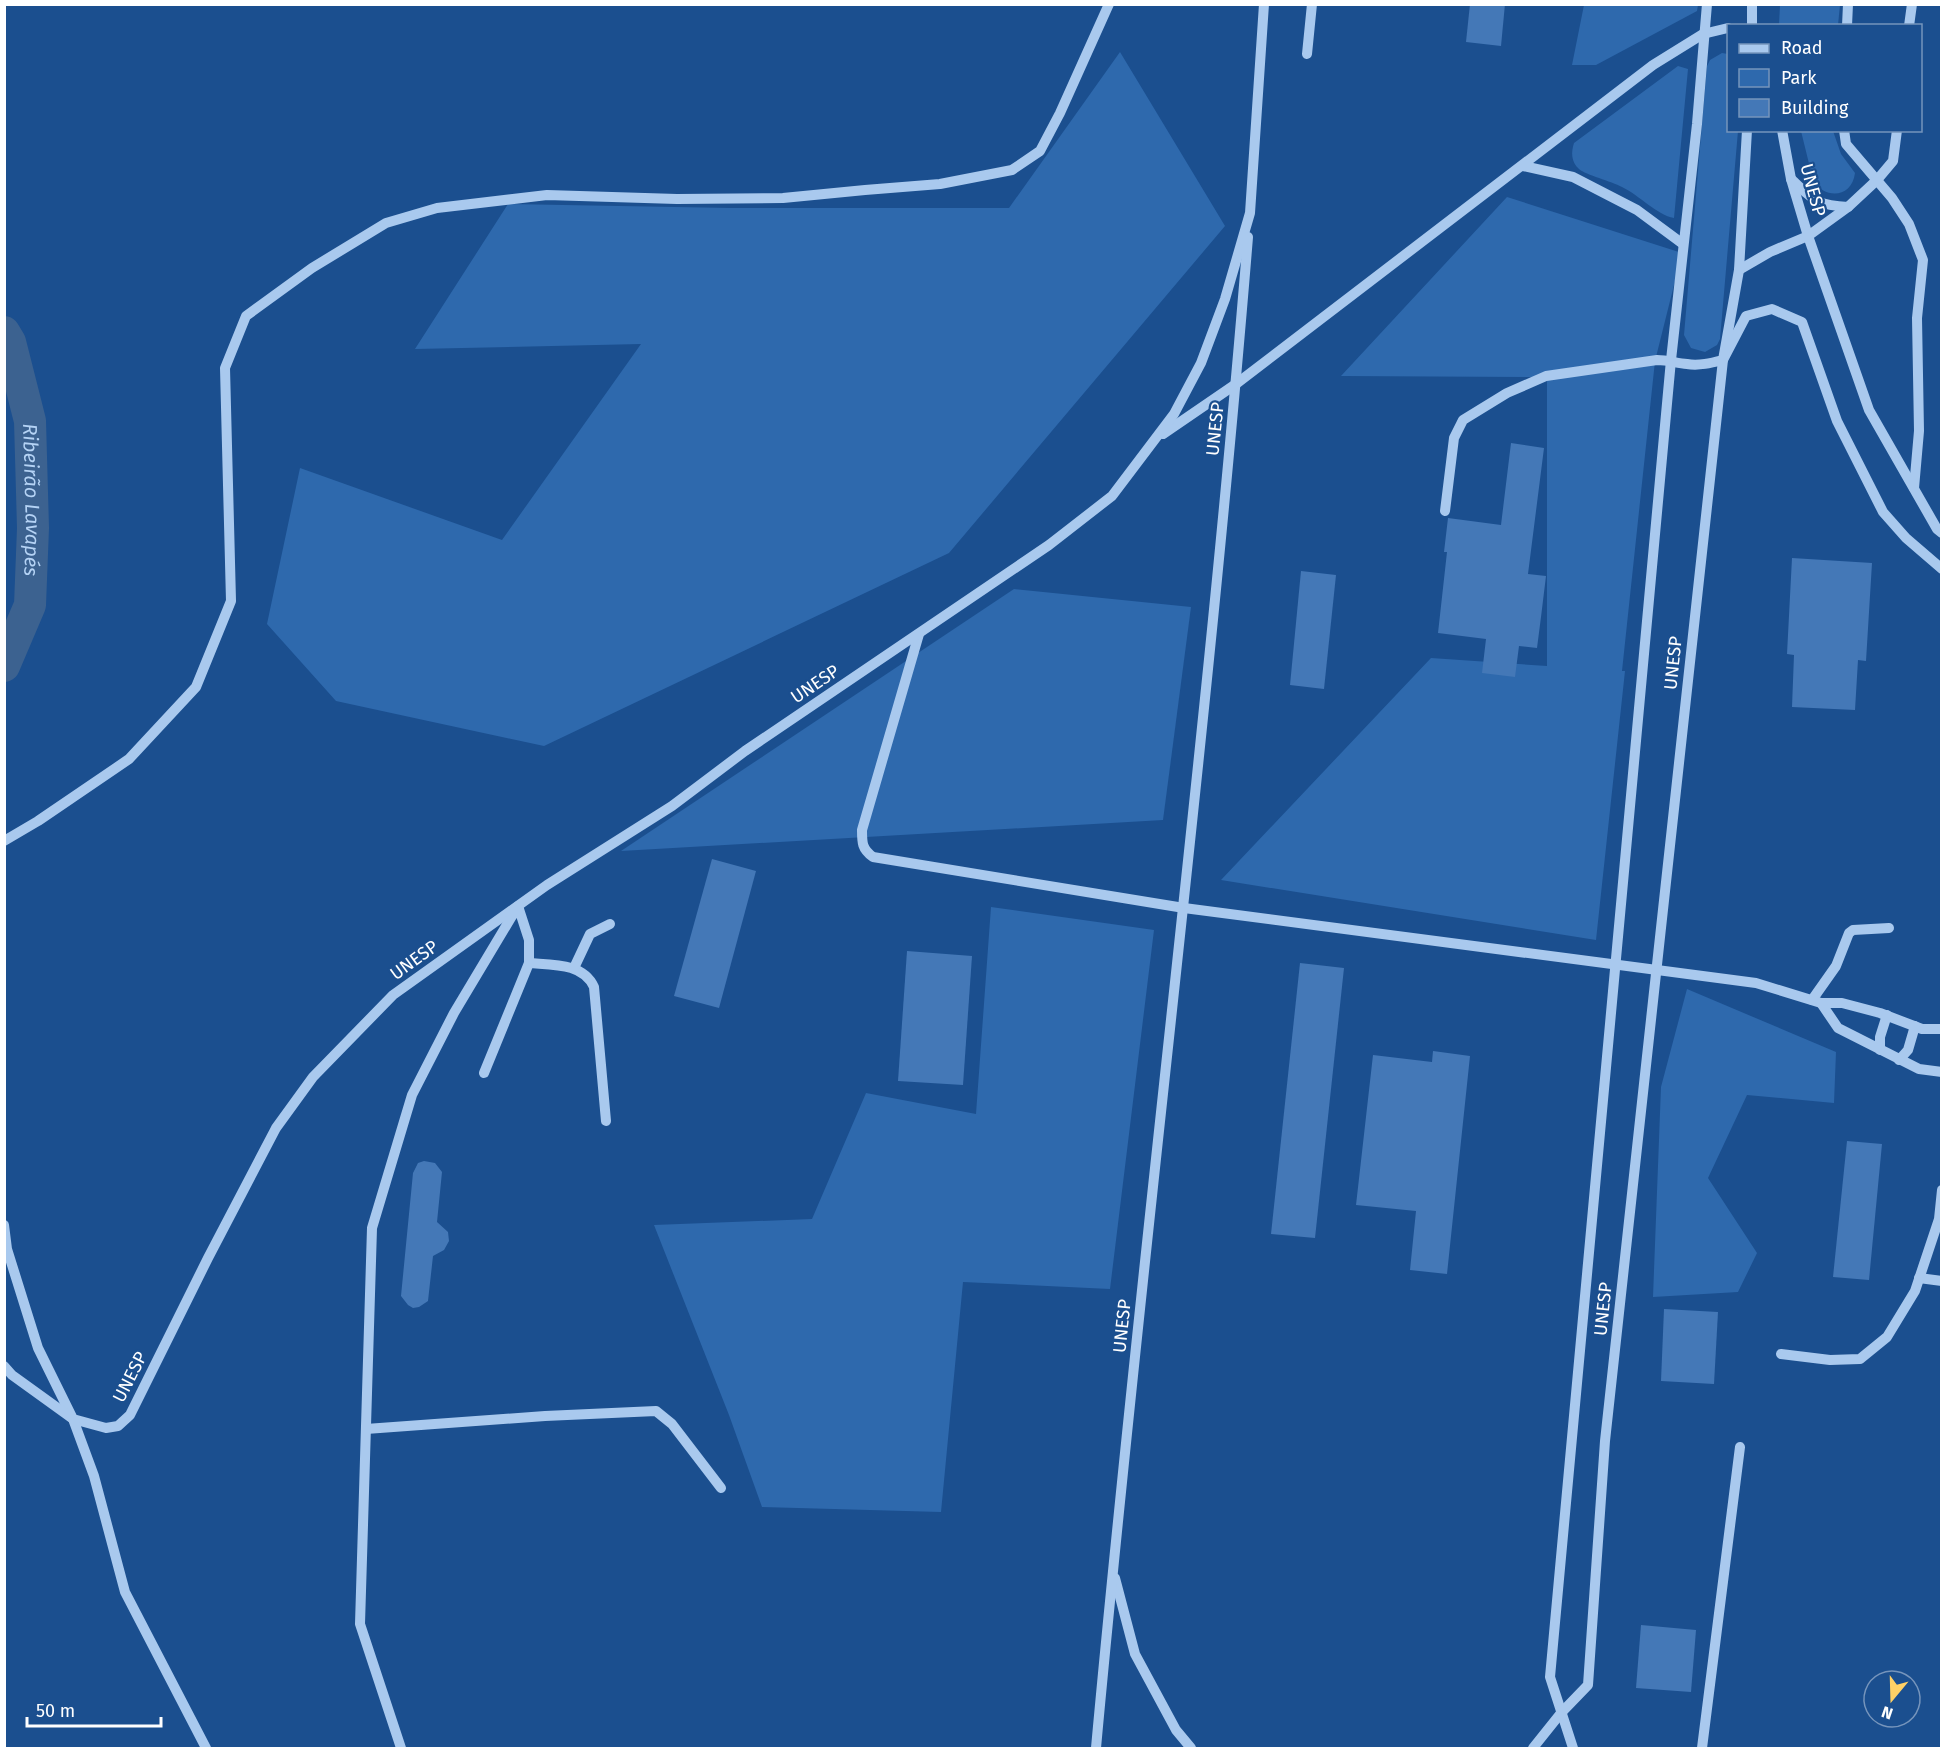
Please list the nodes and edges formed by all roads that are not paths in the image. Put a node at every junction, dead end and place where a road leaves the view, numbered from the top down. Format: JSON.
{"nodes":[{"id":1,"x":1109,"y":4,"type":"edge"},
{"id":2,"x":1264,"y":4,"type":"edge"},
{"id":3,"x":1312,"y":4,"type":"edge"},
{"id":4,"x":1707,"y":4,"type":"edge"},
{"id":5,"x":1752,"y":4,"type":"edge"},
{"id":6,"x":1848,"y":4,"type":"edge"},
{"id":7,"x":1912,"y":4,"type":"edge"},
{"id":8,"x":1752,"y":24,"type":"edge"},
{"id":9,"x":1847,"y":24,"type":"edge"},
{"id":10,"x":1910,"y":24,"type":"edge"},
{"id":11,"x":1727,"y":28,"type":"edge"},
{"id":12,"x":1704,"y":34,"type":"junction"},
{"id":13,"x":1307,"y":54,"type":"dead end"},
{"id":14,"x":1747,"y":132,"type":"edge"},
{"id":15,"x":1782,"y":132,"type":"edge"},
{"id":16,"x":1844,"y":132,"type":"edge"},
{"id":17,"x":1897,"y":132,"type":"edge"},
{"id":18,"x":1523,"y":166,"type":"junction"},
{"id":19,"x":1791,"y":179,"type":"junction"},
{"id":20,"x":1877,"y":180,"type":"junction"},
{"id":21,"x":1848,"y":207,"type":"junction"},
{"id":22,"x":1250,"y":213,"type":"junction"},
{"id":23,"x":1808,"y":236,"type":"junction"},
{"id":24,"x":1683,"y":244,"type":"junction"},
{"id":25,"x":1738,"y":270,"type":"junction"},
{"id":26,"x":1671,"y":360,"type":"junction"},
{"id":27,"x":1722,"y":360,"type":"junction"},
{"id":28,"x":1236,"y":384,"type":"junction"},
{"id":29,"x":1154,"y":440,"type":"junction"},
{"id":30,"x":1914,"y":489,"type":"junction"},
{"id":31,"x":1445,"y":511,"type":"dead end"},
{"id":32,"x":1941,"y":533,"type":"edge"},
{"id":33,"x":1941,"y":569,"type":"edge"},
{"id":34,"x":918,"y":634,"type":"junction"},
{"id":35,"x":4,"y":841,"type":"edge"},
{"id":36,"x":518,"y":906,"type":"junction"},
{"id":37,"x":1184,"y":908,"type":"junction"},
{"id":38,"x":610,"y":924,"type":"dead end"},
{"id":39,"x":1889,"y":928,"type":"dead end"},
{"id":40,"x":529,"y":963,"type":"junction"},
{"id":41,"x":1615,"y":964,"type":"junction"},
{"id":42,"x":574,"y":968,"type":"junction"},
{"id":43,"x":1656,"y":970,"type":"junction"},
{"id":44,"x":1816,"y":1001,"type":"junction"},
{"id":45,"x":1887,"y":1015,"type":"junction"},
{"id":46,"x":1915,"y":1026,"type":"junction"},
{"id":47,"x":1941,"y":1029,"type":"edge"},
{"id":48,"x":1880,"y":1050,"type":"junction"},
{"id":49,"x":1899,"y":1060,"type":"junction"},
{"id":50,"x":1941,"y":1072,"type":"edge"},
{"id":51,"x":484,"y":1073,"type":"dead end"},
{"id":52,"x":606,"y":1121,"type":"dead end"},
{"id":53,"x":1941,"y":1190,"type":"edge"},
{"id":54,"x":4,"y":1225,"type":"edge"},
{"id":55,"x":1919,"y":1278,"type":"junction"},
{"id":56,"x":1941,"y":1281,"type":"edge"},
{"id":57,"x":1781,"y":1354,"type":"dead end"},
{"id":58,"x":4,"y":1366,"type":"edge"},
{"id":59,"x":73,"y":1419,"type":"junction"},
{"id":60,"x":366,"y":1429,"type":"junction"},
{"id":61,"x":1740,"y":1447,"type":"dead end"},
{"id":62,"x":721,"y":1488,"type":"dead end"},
{"id":63,"x":1112,"y":1569,"type":"junction"},
{"id":64,"x":1561,"y":1713,"type":"junction"},
{"id":65,"x":206,"y":1749,"type":"edge"},
{"id":66,"x":401,"y":1749,"type":"edge"},
{"id":67,"x":1096,"y":1749,"type":"edge"},
{"id":68,"x":1191,"y":1749,"type":"edge"},
{"id":69,"x":1533,"y":1749,"type":"edge"},
{"id":70,"x":1573,"y":1749,"type":"edge"},
{"id":71,"x":1702,"y":1749,"type":"edge"}],
"edges":[{"from":1,"to":35,"type":"street"},
{"from":2,"to":22,"type":"street","name":"UNESP"},
{"from":3,"to":13,"type":"street"},
{"from":4,"to":12,"type":"street","name":"UNESP"},
{"from":5,"to":8,"type":"street"},
{"from":6,"to":9,"type":"street"},
{"from":7,"to":10,"type":"street"},
{"from":11,"to":12,"type":"street","name":"UNESP"},
{"from":12,"to":18,"type":"street","name":"UNESP"},
{"from":12,"to":24,"type":"street","name":"UNESP"},
{"from":14,"to":25,"type":"street","name":"UNESP"},
{"from":15,"to":19,"type":"street","name":"UNESP"},
{"from":16,"to":20,"type":"street"},
{"from":17,"to":20,"type":"street","name":"UNESP"},
{"from":18,"to":24,"type":"street"},
{"from":18,"to":28,"type":"street","name":"UNESP"},
{"from":19,"to":21,"type":"street"},
{"from":19,"to":23,"type":"street","name":"UNESP"},
{"from":20,"to":21,"type":"street","name":"UNESP"},
{"from":20,"to":30,"type":"street"},
{"from":21,"to":23,"type":"street","name":"UNESP"},
{"from":22,"to":28,"type":"street","name":"UNESP"},
{"from":22,"to":29,"type":"street","name":"UNESP"},
{"from":23,"to":25,"type":"street","name":"UNESP"},
{"from":23,"to":30,"type":"street","name":"UNESP"},
{"from":24,"to":26,"type":"street","name":"UNESP"},
{"from":25,"to":27,"type":"street","name":"UNESP"},
{"from":26,"to":27,"type":"street"},
{"from":26,"to":31,"type":"street"},
{"from":26,"to":41,"type":"street","name":"UNESP"},
{"from":27,"to":33,"type":"street","name":"UNESP"},
{"from":27,"to":43,"type":"street","name":"UNESP"},
{"from":28,"to":29,"type":"street","name":"UNESP"},
{"from":28,"to":37,"type":"street","name":"UNESP"},
{"from":29,"to":34,"type":"street","name":"UNESP"},
{"from":30,"to":32,"type":"street","name":"UNESP"},
{"from":34,"to":36,"type":"street","name":"UNESP"},
{"from":34,"to":37,"type":"street"},
{"from":36,"to":40,"type":"street"},
{"from":36,"to":59,"type":"street","name":"UNESP"},
{"from":36,"to":60,"type":"street"},
{"from":37,"to":41,"type":"street"},
{"from":37,"to":63,"type":"street","name":"UNESP"},
{"from":38,"to":42,"type":"street"},
{"from":39,"to":44,"type":"street"},
{"from":40,"to":42,"type":"street"},
{"from":40,"to":51,"type":"street"},
{"from":41,"to":43,"type":"street"},
{"from":41,"to":64,"type":"street","name":"UNESP"},
{"from":42,"to":52,"type":"street"},
{"from":43,"to":44,"type":"street"},
{"from":43,"to":64,"type":"street","name":"UNESP"},
{"from":44,"to":45,"type":"street"},
{"from":44,"to":48,"type":"street"},
{"from":45,"to":46,"type":"street"},
{"from":45,"to":48,"type":"street"},
{"from":46,"to":47,"type":"street"},
{"from":46,"to":49,"type":"street"},
{"from":48,"to":49,"type":"street"},
{"from":49,"to":50,"type":"street"},
{"from":53,"to":55,"type":"street"},
{"from":54,"to":59,"type":"street"},
{"from":55,"to":56,"type":"street"},
{"from":55,"to":57,"type":"street"},
{"from":58,"to":59,"type":"street"},
{"from":59,"to":65,"type":"street"},
{"from":60,"to":62,"type":"street"},
{"from":60,"to":66,"type":"street"},
{"from":61,"to":71,"type":"street"},
{"from":63,"to":67,"type":"street","name":"UNESP"},
{"from":63,"to":68,"type":"street"},
{"from":64,"to":69,"type":"street","name":"UNESP"},
{"from":64,"to":70,"type":"street"}]}
